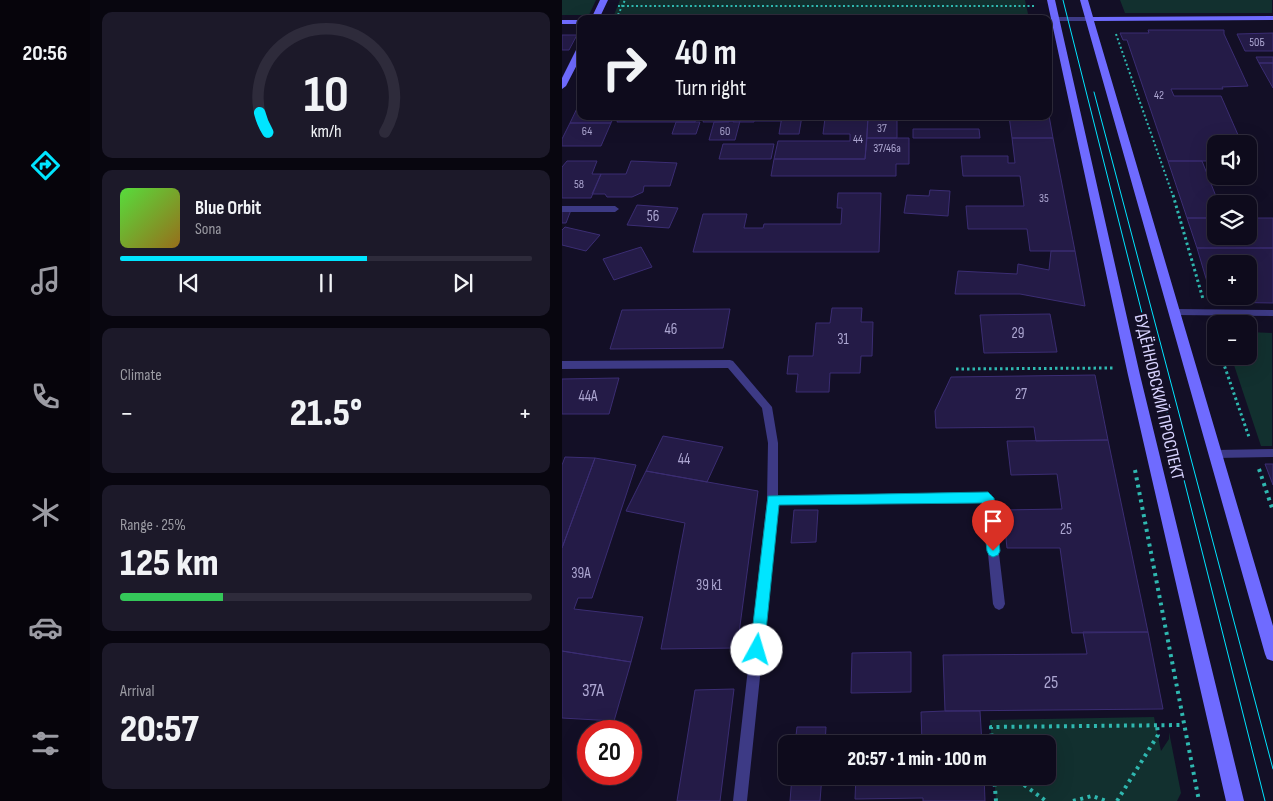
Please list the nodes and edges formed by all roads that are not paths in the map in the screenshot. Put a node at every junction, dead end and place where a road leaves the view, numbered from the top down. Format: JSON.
{"nodes":[{"id":1,"x":1051,"y":0,"type":"edge"},
{"id":2,"x":1084,"y":0,"type":"edge"},
{"id":3,"x":603,"y":3,"type":"edge"},
{"id":4,"x":597,"y":15,"type":"edge"},
{"id":5,"x":1052,"y":15,"type":"edge"},
{"id":6,"x":1272,"y":18,"type":"edge"},
{"id":7,"x":1052,"y":19,"type":"edge"},
{"id":8,"x":1089,"y":19,"type":"junction"},
{"id":9,"x":562,"y":22,"type":"edge"},
{"id":10,"x":577,"y":22,"type":"edge"},
{"id":11,"x":577,"y":56,"type":"edge"},
{"id":12,"x":562,"y":86,"type":"edge"},
{"id":13,"x":562,"y":208,"type":"edge"},
{"id":14,"x":615,"y":209,"type":"dead end"},
{"id":15,"x":1175,"y":312,"type":"junction"},
{"id":16,"x":1272,"y":313,"type":"edge"},
{"id":17,"x":562,"y":365,"type":"edge"},
{"id":18,"x":1216,"y":454,"type":"junction"},
{"id":19,"x":1272,"y":454,"type":"edge"},
{"id":20,"x":773,"y":500,"type":"junction"},
{"id":21,"x":999,"y":604,"type":"dead end"},
{"id":22,"x":1272,"y":654,"type":"edge"},
{"id":23,"x":740,"y":801,"type":"edge"},
{"id":24,"x":1235,"y":801,"type":"edge"}],
"edges":[{"from":1,"to":5,"type":"main road","name":"БУДЁННОВСКИЙ ПРОСПЕКТ"},
{"from":2,"to":8,"type":"main road","name":"БУДЁННОВСКИЙ ПРОСПЕКТ"},
{"from":3,"to":4,"type":"main road"},
{"from":6,"to":8,"type":"main road"},
{"from":7,"to":8,"type":"street"},
{"from":7,"to":24,"type":"main road","name":"БУДЁННОВСКИЙ ПРОСПЕКТ"},
{"from":8,"to":15,"type":"main road","name":"БУДЁННОВСКИЙ ПРОСПЕКТ"},
{"from":9,"to":10,"type":"main road"},
{"from":11,"to":12,"type":"main road"},
{"from":13,"to":14,"type":"lane"},
{"from":15,"to":16,"type":"lane"},
{"from":15,"to":18,"type":"main road","name":"БУДЁННОВСКИЙ ПРОСПЕКТ"},
{"from":17,"to":20,"type":"lane"},
{"from":18,"to":19,"type":"lane"},
{"from":18,"to":22,"type":"main road","name":"БУДЁННОВСКИЙ ПРОСПЕКТ"},
{"from":20,"to":21,"type":"lane"},
{"from":20,"to":23,"type":"lane"}]}
